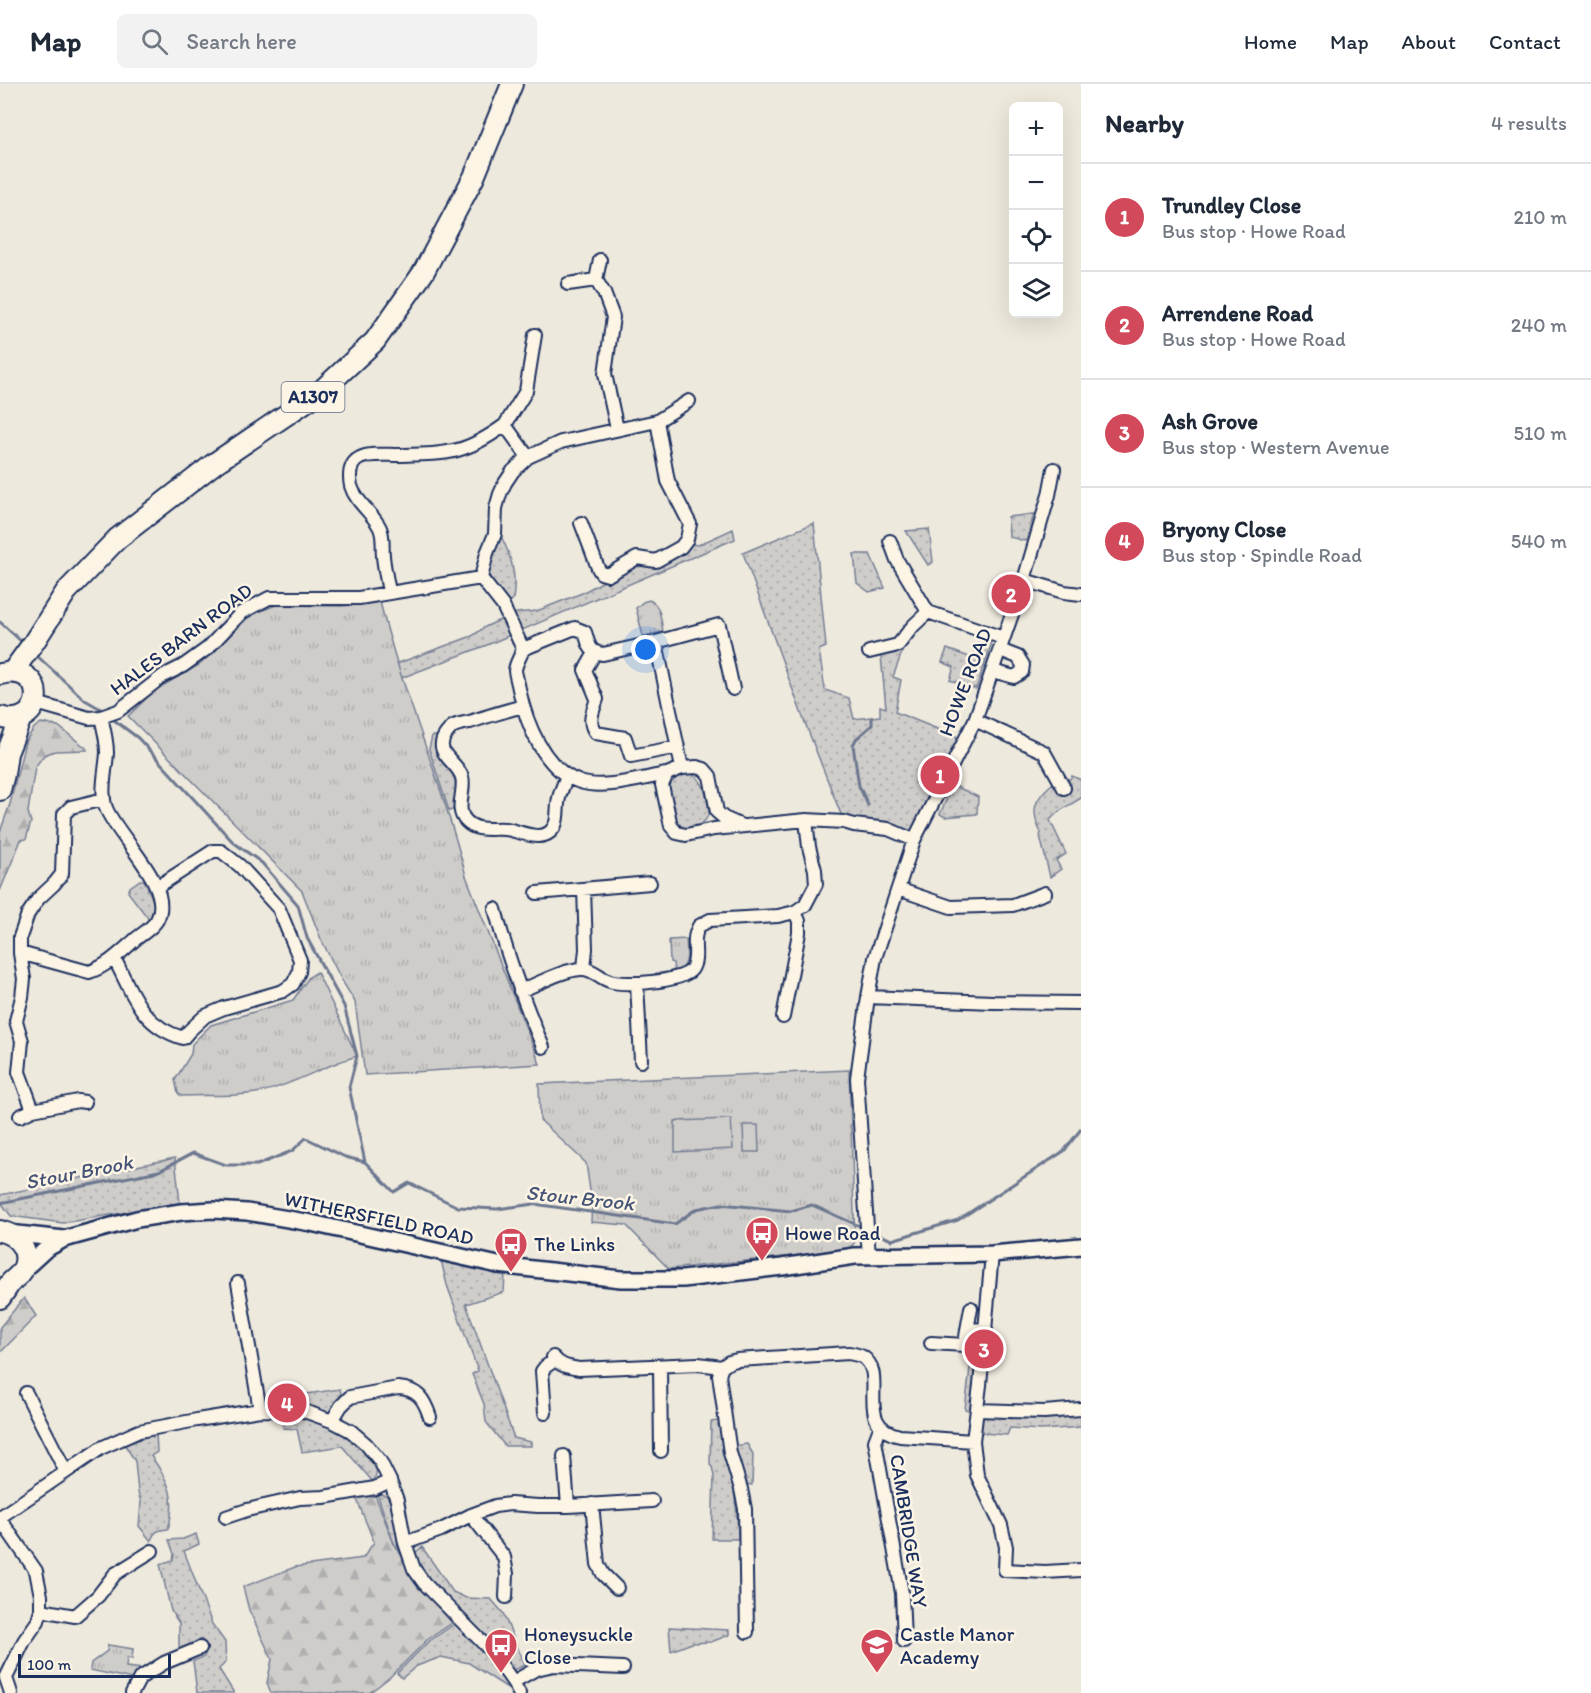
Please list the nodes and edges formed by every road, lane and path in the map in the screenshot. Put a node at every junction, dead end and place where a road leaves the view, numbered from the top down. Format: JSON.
{"nodes":[{"id":1,"x":512,"y":84,"type":"edge"},
{"id":2,"x":600,"y":260,"type":"dead end"},
{"id":3,"x":596,"y":280,"type":"junction"},
{"id":4,"x":568,"y":284,"type":"dead end"},
{"id":5,"x":535,"y":335,"type":"dead end"},
{"id":6,"x":690,"y":401,"type":"dead end"},
{"id":7,"x":657,"y":421,"type":"junction"},
{"id":8,"x":505,"y":425,"type":"junction"},
{"id":9,"x":617,"y":429,"type":"junction"},
{"id":10,"x":528,"y":457,"type":"junction"},
{"id":11,"x":1054,"y":469,"type":"dead end"},
{"id":12,"x":581,"y":524,"type":"dead end"},
{"id":13,"x":890,"y":541,"type":"dead end"},
{"id":14,"x":481,"y":578,"type":"junction"},
{"id":15,"x":1024,"y":580,"type":"junction"},
{"id":16,"x":388,"y":592,"type":"junction"},
{"id":17,"x":1081,"y":594,"type":"edge"},
{"id":18,"x":928,"y":612,"type":"junction"},
{"id":19,"x":657,"y":642,"type":"junction"},
{"id":20,"x":1002,"y":644,"type":"junction"},
{"id":21,"x":523,"y":650,"type":"junction"},
{"id":22,"x":869,"y":652,"type":"dead end"},
{"id":23,"x":595,"y":653,"type":"junction"},
{"id":24,"x":993,"y":671,"type":"junction"},
{"id":25,"x":14,"y":675,"type":"edge"},
{"id":26,"x":733,"y":689,"type":"dead end"},
{"id":27,"x":36,"y":703,"type":"junction"},
{"id":28,"x":523,"y":706,"type":"junction"},
{"id":29,"x":0,"y":717,"type":"edge"},
{"id":30,"x":102,"y":717,"type":"junction"},
{"id":31,"x":21,"y":718,"type":"junction"},
{"id":32,"x":975,"y":720,"type":"junction"},
{"id":33,"x":0,"y":724,"type":"edge"},
{"id":34,"x":678,"y":747,"type":"junction"},
{"id":35,"x":7,"y":753,"type":"junction"},
{"id":36,"x":682,"y":768,"type":"junction"},
{"id":37,"x":667,"y":774,"type":"junction"},
{"id":38,"x":567,"y":776,"type":"junction"},
{"id":39,"x":1064,"y":788,"type":"dead end"},
{"id":40,"x":0,"y":790,"type":"edge"},
{"id":41,"x":104,"y":799,"type":"junction"},
{"id":42,"x":717,"y":812,"type":"junction"},
{"id":43,"x":806,"y":820,"type":"junction"},
{"id":44,"x":742,"y":826,"type":"junction"},
{"id":45,"x":714,"y":829,"type":"junction"},
{"id":46,"x":914,"y":840,"type":"junction"},
{"id":47,"x":650,"y":883,"type":"dead end"},
{"id":48,"x":157,"y":887,"type":"junction"},
{"id":49,"x":584,"y":889,"type":"junction"},
{"id":50,"x":898,"y":889,"type":"junction"},
{"id":51,"x":537,"y":893,"type":"dead end"},
{"id":52,"x":1045,"y":893,"type":"dead end"},
{"id":53,"x":495,"y":909,"type":"dead end"},
{"id":54,"x":795,"y":912,"type":"junction"},
{"id":55,"x":20,"y":953,"type":"junction"},
{"id":56,"x":114,"y":958,"type":"junction"},
{"id":57,"x":584,"y":968,"type":"junction"},
{"id":58,"x":637,"y":983,"type":"junction"},
{"id":59,"x":520,"y":991,"type":"junction"},
{"id":60,"x":868,"y":997,"type":"junction"},
{"id":61,"x":1081,"y":1003,"type":"edge"},
{"id":62,"x":783,"y":1017,"type":"dead end"},
{"id":63,"x":543,"y":1047,"type":"dead end"},
{"id":64,"x":641,"y":1061,"type":"dead end"},
{"id":65,"x":85,"y":1102,"type":"dead end"},
{"id":66,"x":33,"y":1110,"type":"junction"},
{"id":67,"x":20,"y":1116,"type":"dead end"},
{"id":68,"x":2,"y":1231,"type":"edge"},
{"id":69,"x":64,"y":1239,"type":"junction"},
{"id":70,"x":1081,"y":1246,"type":"edge"},
{"id":71,"x":992,"y":1254,"type":"junction"},
{"id":72,"x":869,"y":1257,"type":"junction"},
{"id":73,"x":11,"y":1279,"type":"edge"},
{"id":74,"x":238,"y":1283,"type":"dead end"},
{"id":75,"x":0,"y":1298,"type":"edge"},
{"id":76,"x":971,"y":1308,"type":"dead end"},
{"id":77,"x":986,"y":1329,"type":"junction"},
{"id":78,"x":967,"y":1330,"type":"junction"},
{"id":79,"x":931,"y":1343,"type":"dead end"},
{"id":80,"x":660,"y":1366,"type":"junction"},
{"id":81,"x":722,"y":1367,"type":"junction"},
{"id":82,"x":26,"y":1393,"type":"dead end"},
{"id":83,"x":1081,"y":1409,"type":"edge"},
{"id":84,"x":260,"y":1410,"type":"junction"},
{"id":85,"x":977,"y":1410,"type":"junction"},
{"id":86,"x":545,"y":1413,"type":"dead end"},
{"id":87,"x":430,"y":1417,"type":"dead end"},
{"id":88,"x":332,"y":1422,"type":"junction"},
{"id":89,"x":880,"y":1428,"type":"junction"},
{"id":90,"x":973,"y":1441,"type":"junction"},
{"id":91,"x":661,"y":1451,"type":"dead end"},
{"id":92,"x":564,"y":1456,"type":"dead end"},
{"id":93,"x":66,"y":1472,"type":"junction"},
{"id":94,"x":390,"y":1480,"type":"junction"},
{"id":95,"x":652,"y":1501,"type":"dead end"},
{"id":96,"x":592,"y":1504,"type":"junction"},
{"id":97,"x":568,"y":1506,"type":"junction"},
{"id":98,"x":471,"y":1515,"type":"junction"},
{"id":99,"x":226,"y":1517,"type":"dead end"},
{"id":100,"x":0,"y":1518,"type":"edge"},
{"id":101,"x":405,"y":1543,"type":"junction"},
{"id":102,"x":152,"y":1551,"type":"dead end"},
{"id":103,"x":1081,"y":1570,"type":"edge"},
{"id":104,"x":619,"y":1588,"type":"dead end"},
{"id":105,"x":507,"y":1598,"type":"dead end"},
{"id":106,"x":41,"y":1610,"type":"junction"},
{"id":107,"x":747,"y":1632,"type":"dead end"},
{"id":108,"x":903,"y":1642,"type":"dead end"},
{"id":109,"x":200,"y":1648,"type":"dead end"},
{"id":110,"x":623,"y":1668,"type":"dead end"},
{"id":111,"x":3,"y":1678,"type":"edge"},
{"id":112,"x":516,"y":1688,"type":"edge"},
{"id":113,"x":11,"y":1693,"type":"edge"},
{"id":114,"x":132,"y":1693,"type":"edge"}],
"edges":[{"from":1,"to":25,"type":"main road","number":"A1307"},
{"from":2,"to":3,"type":"street"},
{"from":3,"to":4,"type":"street"},
{"from":3,"to":9,"type":"street"},
{"from":5,"to":8,"type":"street"},
{"from":6,"to":7,"type":"street"},
{"from":7,"to":9,"type":"street"},
{"from":7,"to":12,"type":"street"},
{"from":8,"to":10,"type":"street"},
{"from":8,"to":16,"type":"street"},
{"from":9,"to":10,"type":"street"},
{"from":10,"to":14,"type":"street"},
{"from":11,"to":15,"type":"street","name":"HOWE ROAD"},
{"from":13,"to":18,"type":"street"},
{"from":14,"to":16,"type":"street","name":"HALES BARN ROAD"},
{"from":14,"to":21,"type":"street"},
{"from":15,"to":17,"type":"street"},
{"from":15,"to":20,"type":"street","name":"HOWE ROAD"},
{"from":16,"to":30,"type":"street","name":"HALES BARN ROAD"},
{"from":18,"to":20,"type":"street"},
{"from":18,"to":22,"type":"street"},
{"from":19,"to":23,"type":"street"},
{"from":19,"to":26,"type":"street"},
{"from":19,"to":34,"type":"street"},
{"from":20,"to":24,"type":"street","name":"HOWE ROAD"},
{"from":20,"to":24,"type":"street"},
{"from":21,"to":23,"type":"street"},
{"from":21,"to":28,"type":"street"},
{"from":23,"to":34,"type":"street"},
{"from":24,"to":32,"type":"street","name":"HOWE ROAD"},
{"from":25,"to":27,"type":"main road"},
{"from":27,"to":30,"type":"street"},
{"from":27,"to":31,"type":"main road"},
{"from":28,"to":38,"type":"street"},
{"from":28,"to":38,"type":"street"},
{"from":29,"to":31,"type":"main road"},
{"from":30,"to":41,"type":"street"},
{"from":31,"to":35,"type":"main road"},
{"from":32,"to":39,"type":"street"},
{"from":32,"to":46,"type":"street","name":"HOWE ROAD"},
{"from":33,"to":35,"type":"main road"},
{"from":34,"to":36,"type":"street"},
{"from":35,"to":40,"type":"main road"},
{"from":36,"to":37,"type":"street"},
{"from":36,"to":42,"type":"street"},
{"from":37,"to":38,"type":"street"},
{"from":37,"to":45,"type":"street"},
{"from":41,"to":48,"type":"street"},
{"from":41,"to":55,"type":"street"},
{"from":42,"to":44,"type":"street"},
{"from":42,"to":45,"type":"street"},
{"from":43,"to":44,"type":"street"},
{"from":43,"to":46,"type":"street"},
{"from":43,"to":54,"type":"street"},
{"from":44,"to":45,"type":"street"},
{"from":46,"to":50,"type":"street","name":"HOWE ROAD"},
{"from":47,"to":49,"type":"street"},
{"from":48,"to":56,"type":"street"},
{"from":48,"to":56,"type":"street"},
{"from":49,"to":51,"type":"street"},
{"from":49,"to":57,"type":"street"},
{"from":50,"to":52,"type":"street"},
{"from":50,"to":60,"type":"street","name":"HOWE ROAD"},
{"from":53,"to":59,"type":"street"},
{"from":54,"to":58,"type":"street"},
{"from":54,"to":62,"type":"street"},
{"from":55,"to":56,"type":"street"},
{"from":55,"to":66,"type":"street"},
{"from":57,"to":58,"type":"street"},
{"from":57,"to":59,"type":"street"},
{"from":58,"to":64,"type":"street"},
{"from":59,"to":63,"type":"street"},
{"from":60,"to":61,"type":"street"},
{"from":60,"to":72,"type":"street","name":"HOWE ROAD"},
{"from":65,"to":66,"type":"street"},
{"from":66,"to":67,"type":"street"},
{"from":68,"to":69,"type":"street","name":"WITHERSFIELD ROAD"},
{"from":68,"to":73,"type":"main road"},
{"from":69,"to":72,"type":"street","name":"WITHERSFIELD ROAD"},
{"from":69,"to":73,"type":"street","name":"WITHERSFIELD ROAD"},
{"from":70,"to":71,"type":"street","name":"WITHERSFIELD ROAD"},
{"from":71,"to":72,"type":"street","name":"WITHERSFIELD ROAD"},
{"from":71,"to":77,"type":"street"},
{"from":73,"to":75,"type":"main road"},
{"from":74,"to":84,"type":"street"},
{"from":76,"to":78,"type":"street"},
{"from":77,"to":78,"type":"street"},
{"from":77,"to":85,"type":"street"},
{"from":78,"to":79,"type":"street"},
{"from":80,"to":81,"type":"street"},
{"from":80,"to":86,"type":"street"},
{"from":80,"to":91,"type":"street"},
{"from":81,"to":89,"type":"street","name":"CAMBRIDGE WAY"},
{"from":81,"to":107,"type":"street"},
{"from":82,"to":93,"type":"street"},
{"from":83,"to":85,"type":"street"},
{"from":84,"to":88,"type":"street"},
{"from":84,"to":93,"type":"street"},
{"from":85,"to":90,"type":"street"},
{"from":87,"to":88,"type":"street"},
{"from":88,"to":94,"type":"street"},
{"from":89,"to":90,"type":"street","name":"CAMBRIDGE WAY"},
{"from":89,"to":108,"type":"street","name":"CAMBRIDGE WAY"},
{"from":90,"to":103,"type":"street"},
{"from":92,"to":97,"type":"street"},
{"from":93,"to":100,"type":"street"},
{"from":94,"to":99,"type":"street"},
{"from":94,"to":101,"type":"street"},
{"from":95,"to":96,"type":"street"},
{"from":96,"to":97,"type":"street"},
{"from":96,"to":104,"type":"street"},
{"from":97,"to":98,"type":"street"},
{"from":98,"to":101,"type":"street"},
{"from":98,"to":105,"type":"street"},
{"from":100,"to":106,"type":"street"},
{"from":101,"to":112,"type":"street"},
{"from":102,"to":106,"type":"street"},
{"from":106,"to":111,"type":"street"},
{"from":109,"to":114,"type":"street"},
{"from":110,"to":112,"type":"street"},
{"from":111,"to":113,"type":"street"}]}
